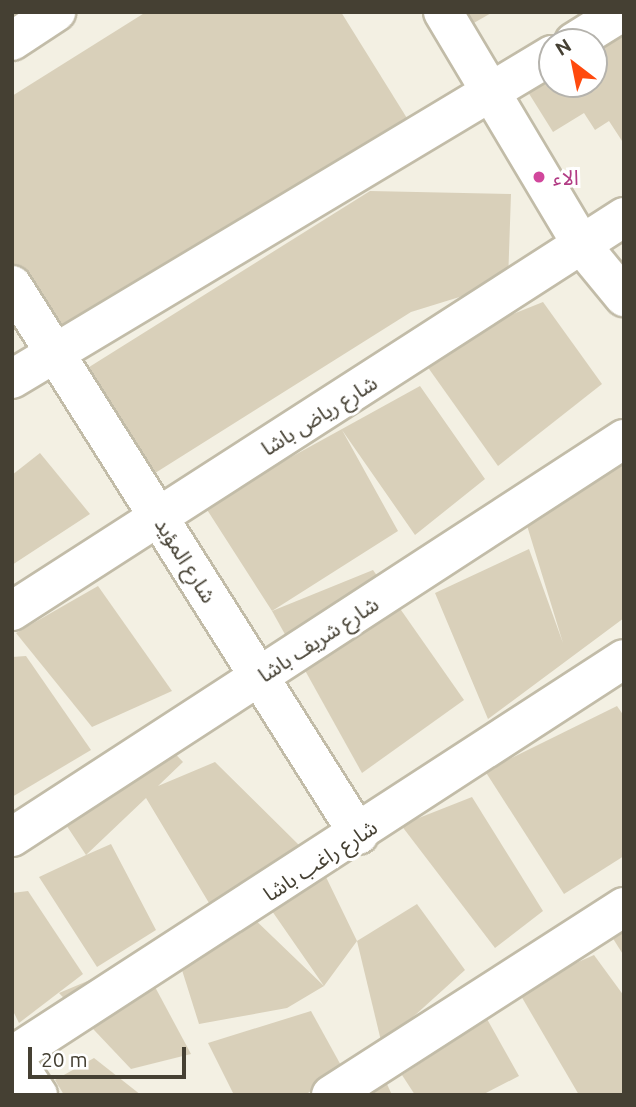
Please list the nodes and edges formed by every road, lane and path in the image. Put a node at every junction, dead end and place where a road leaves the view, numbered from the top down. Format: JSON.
{"nodes":[{"id":1,"x":56,"y":12,"type":"edge"},
{"id":2,"x":443,"y":12,"type":"edge"},
{"id":3,"x":622,"y":12,"type":"edge"},
{"id":4,"x":596,"y":28,"type":"edge"},
{"id":5,"x":12,"y":41,"type":"edge"},
{"id":6,"x":538,"y":63,"type":"edge"},
{"id":7,"x":491,"y":89,"type":"junction"},
{"id":8,"x":624,"y":217,"type":"edge"},
{"id":9,"x":583,"y":247,"type":"junction"},
{"id":10,"x":12,"y":285,"type":"edge"},
{"id":11,"x":624,"y":298,"type":"edge"},
{"id":12,"x":55,"y":353,"type":"junction"},
{"id":13,"x":12,"y":379,"type":"edge"},
{"id":14,"x":624,"y":439,"type":"edge"},
{"id":15,"x":158,"y":517,"type":"junction"},
{"id":16,"x":12,"y":611,"type":"edge"},
{"id":17,"x":624,"y":659,"type":"edge"},
{"id":18,"x":260,"y":677,"type":"junction"},
{"id":19,"x":359,"y":835,"type":"junction"},
{"id":20,"x":12,"y":837,"type":"edge"},
{"id":21,"x":624,"y":907,"type":"edge"},
{"id":22,"x":12,"y":1056,"type":"edge"},
{"id":23,"x":38,"y":1095,"type":"edge"},
{"id":24,"x":331,"y":1095,"type":"edge"}],
"edges":[{"from":1,"to":5,"type":"street"},
{"from":2,"to":7,"type":"street"},
{"from":3,"to":4,"type":"street"},
{"from":6,"to":7,"type":"street"},
{"from":7,"to":9,"type":"street"},
{"from":7,"to":12,"type":"street"},
{"from":8,"to":9,"type":"street","name":"شارع رياض باشا"},
{"from":9,"to":11,"type":"street"},
{"from":9,"to":15,"type":"street","name":"شارع رياض باشا"},
{"from":10,"to":12,"type":"street","name":"شارع المؤيد"},
{"from":12,"to":13,"type":"street"},
{"from":12,"to":15,"type":"street","name":"شارع المؤيد"},
{"from":14,"to":18,"type":"street","name":"شارع شريف باشا"},
{"from":15,"to":16,"type":"street","name":"شارع رياض باشا"},
{"from":15,"to":18,"type":"street","name":"شارع المؤيد"},
{"from":17,"to":19,"type":"street","name":"شارع راغب باشا"},
{"from":18,"to":19,"type":"street","name":"شارع المؤيد"},
{"from":18,"to":20,"type":"street","name":"شارع شريف باشا"},
{"from":19,"to":22,"type":"street","name":"شارع راغب باشا"},
{"from":21,"to":24,"type":"street"},
{"from":22,"to":23,"type":"street"}]}
